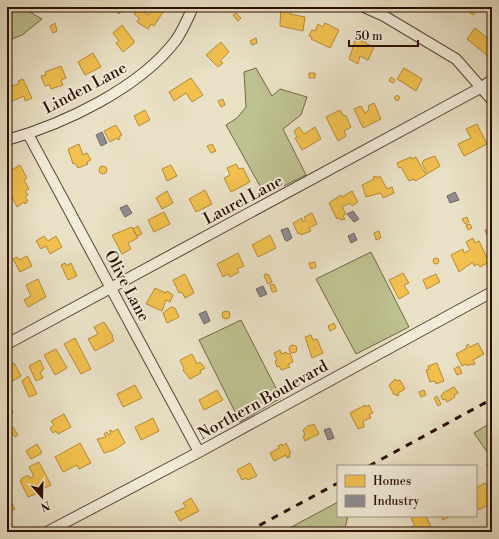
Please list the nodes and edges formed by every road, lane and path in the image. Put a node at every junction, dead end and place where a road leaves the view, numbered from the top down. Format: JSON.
{"nodes":[{"id":1,"x":193,"y":7,"type":"edge"},
{"id":2,"x":364,"y":7,"type":"edge"},
{"id":3,"x":492,"y":80,"type":"edge"},
{"id":4,"x":482,"y":87,"type":"junction"},
{"id":5,"x":492,"y":100,"type":"edge"},
{"id":6,"x":28,"y":134,"type":"junction"},
{"id":7,"x":7,"y":140,"type":"edge"},
{"id":8,"x":110,"y":287,"type":"junction"},
{"id":9,"x":492,"y":292,"type":"edge"},
{"id":10,"x":7,"y":344,"type":"edge"},
{"id":11,"x":199,"y":452,"type":"junction"},
{"id":12,"x":47,"y":532,"type":"edge"}],
"edges":[{"from":1,"to":6,"type":"street","name":"Linden Lane"},
{"from":2,"to":4,"type":"street"},
{"from":3,"to":4,"type":"street","name":"Laurel Lane"},
{"from":4,"to":5,"type":"street"},
{"from":4,"to":8,"type":"street","name":"Laurel Lane"},
{"from":6,"to":7,"type":"street","name":"Linden Lane"},
{"from":6,"to":8,"type":"street","name":"Olive Lane"},
{"from":8,"to":10,"type":"street","name":"Laurel Lane"},
{"from":8,"to":11,"type":"street","name":"Olive Lane"},
{"from":9,"to":11,"type":"street","name":"Northern Boulevard"},
{"from":11,"to":12,"type":"street","name":"Northern Boulevard"}]}
